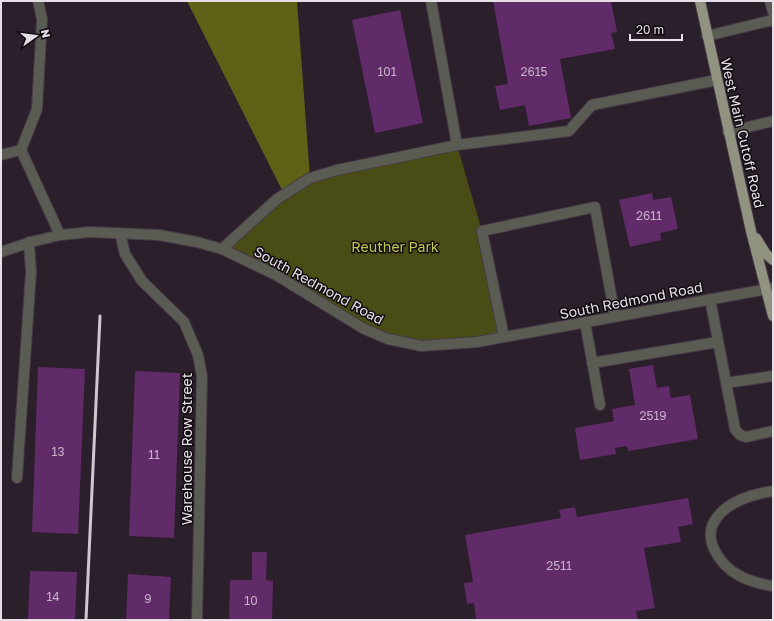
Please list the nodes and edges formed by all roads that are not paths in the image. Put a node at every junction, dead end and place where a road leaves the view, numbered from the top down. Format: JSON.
{"nodes":[{"id":1,"x":38,"y":1,"type":"edge"},
{"id":2,"x":431,"y":1,"type":"edge"},
{"id":3,"x":700,"y":1,"type":"edge"},
{"id":4,"x":770,"y":1,"type":"edge"},
{"id":5,"x":773,"y":12,"type":"edge"},
{"id":6,"x":773,"y":20,"type":"edge"},
{"id":7,"x":707,"y":36,"type":"junction"},
{"id":8,"x":717,"y":80,"type":"junction"},
{"id":9,"x":773,"y":121,"type":"edge"},
{"id":10,"x":728,"y":132,"type":"junction"},
{"id":11,"x":457,"y":145,"type":"junction"},
{"id":12,"x":21,"y":150,"type":"junction"},
{"id":13,"x":1,"y":155,"type":"edge"},
{"id":14,"x":751,"y":231,"type":"junction"},
{"id":15,"x":120,"y":232,"type":"junction"},
{"id":16,"x":60,"y":234,"type":"junction"},
{"id":17,"x":29,"y":242,"type":"junction"},
{"id":18,"x":222,"y":249,"type":"junction"},
{"id":19,"x":1,"y":252,"type":"edge"},
{"id":20,"x":773,"y":260,"type":"edge"},
{"id":21,"x":770,"y":288,"type":"edge"},
{"id":22,"x":710,"y":299,"type":"junction"},
{"id":23,"x":615,"y":316,"type":"junction"},
{"id":24,"x":773,"y":316,"type":"edge"},
{"id":25,"x":585,"y":322,"type":"junction"},
{"id":26,"x":504,"y":338,"type":"junction"},
{"id":27,"x":718,"y":342,"type":"junction"},
{"id":28,"x":592,"y":363,"type":"junction"},
{"id":29,"x":773,"y":376,"type":"edge"},
{"id":30,"x":726,"y":383,"type":"junction"},
{"id":31,"x":600,"y":406,"type":"dead end"},
{"id":32,"x":773,"y":431,"type":"edge"},
{"id":33,"x":17,"y":478,"type":"dead end"},
{"id":34,"x":773,"y":491,"type":"edge"},
{"id":35,"x":773,"y":586,"type":"edge"},
{"id":36,"x":197,"y":620,"type":"edge"}],
"edges":[{"from":1,"to":12,"type":"street"},
{"from":2,"to":11,"type":"street"},
{"from":3,"to":7,"type":"main road","name":"West Main Cutoff Road"},
{"from":4,"to":5,"type":"street"},
{"from":6,"to":7,"type":"street"},
{"from":7,"to":8,"type":"main road","name":"West Main Cutoff Road"},
{"from":8,"to":10,"type":"main road","name":"West Main Cutoff Road"},
{"from":8,"to":11,"type":"street"},
{"from":9,"to":10,"type":"street"},
{"from":10,"to":14,"type":"main road","name":"West Main Cutoff Road"},
{"from":11,"to":18,"type":"street"},
{"from":12,"to":13,"type":"street"},
{"from":12,"to":16,"type":"street"},
{"from":14,"to":20,"type":"main road"},
{"from":14,"to":21,"type":"main road","name":"West Main Cutoff Road"},
{"from":15,"to":16,"type":"street","name":"South Redmond Road"},
{"from":15,"to":18,"type":"street","name":"South Redmond Road"},
{"from":15,"to":36,"type":"street","name":"Warehouse Row Street"},
{"from":16,"to":17,"type":"street","name":"South Redmond Road"},
{"from":17,"to":19,"type":"street","name":"South Redmond Road"},
{"from":17,"to":33,"type":"street"},
{"from":18,"to":26,"type":"street","name":"South Redmond Road"},
{"from":21,"to":22,"type":"street","name":"South Redmond Road"},
{"from":21,"to":24,"type":"main road","name":"West Main Cutoff Road"},
{"from":22,"to":23,"type":"street","name":"South Redmond Road"},
{"from":22,"to":27,"type":"street"},
{"from":23,"to":25,"type":"street","name":"South Redmond Road"},
{"from":23,"to":26,"type":"street"},
{"from":25,"to":26,"type":"street","name":"South Redmond Road"},
{"from":25,"to":28,"type":"street"},
{"from":27,"to":28,"type":"street"},
{"from":27,"to":30,"type":"street"},
{"from":28,"to":31,"type":"street"},
{"from":29,"to":30,"type":"street"},
{"from":30,"to":32,"type":"street"},
{"from":34,"to":35,"type":"street"}]}
